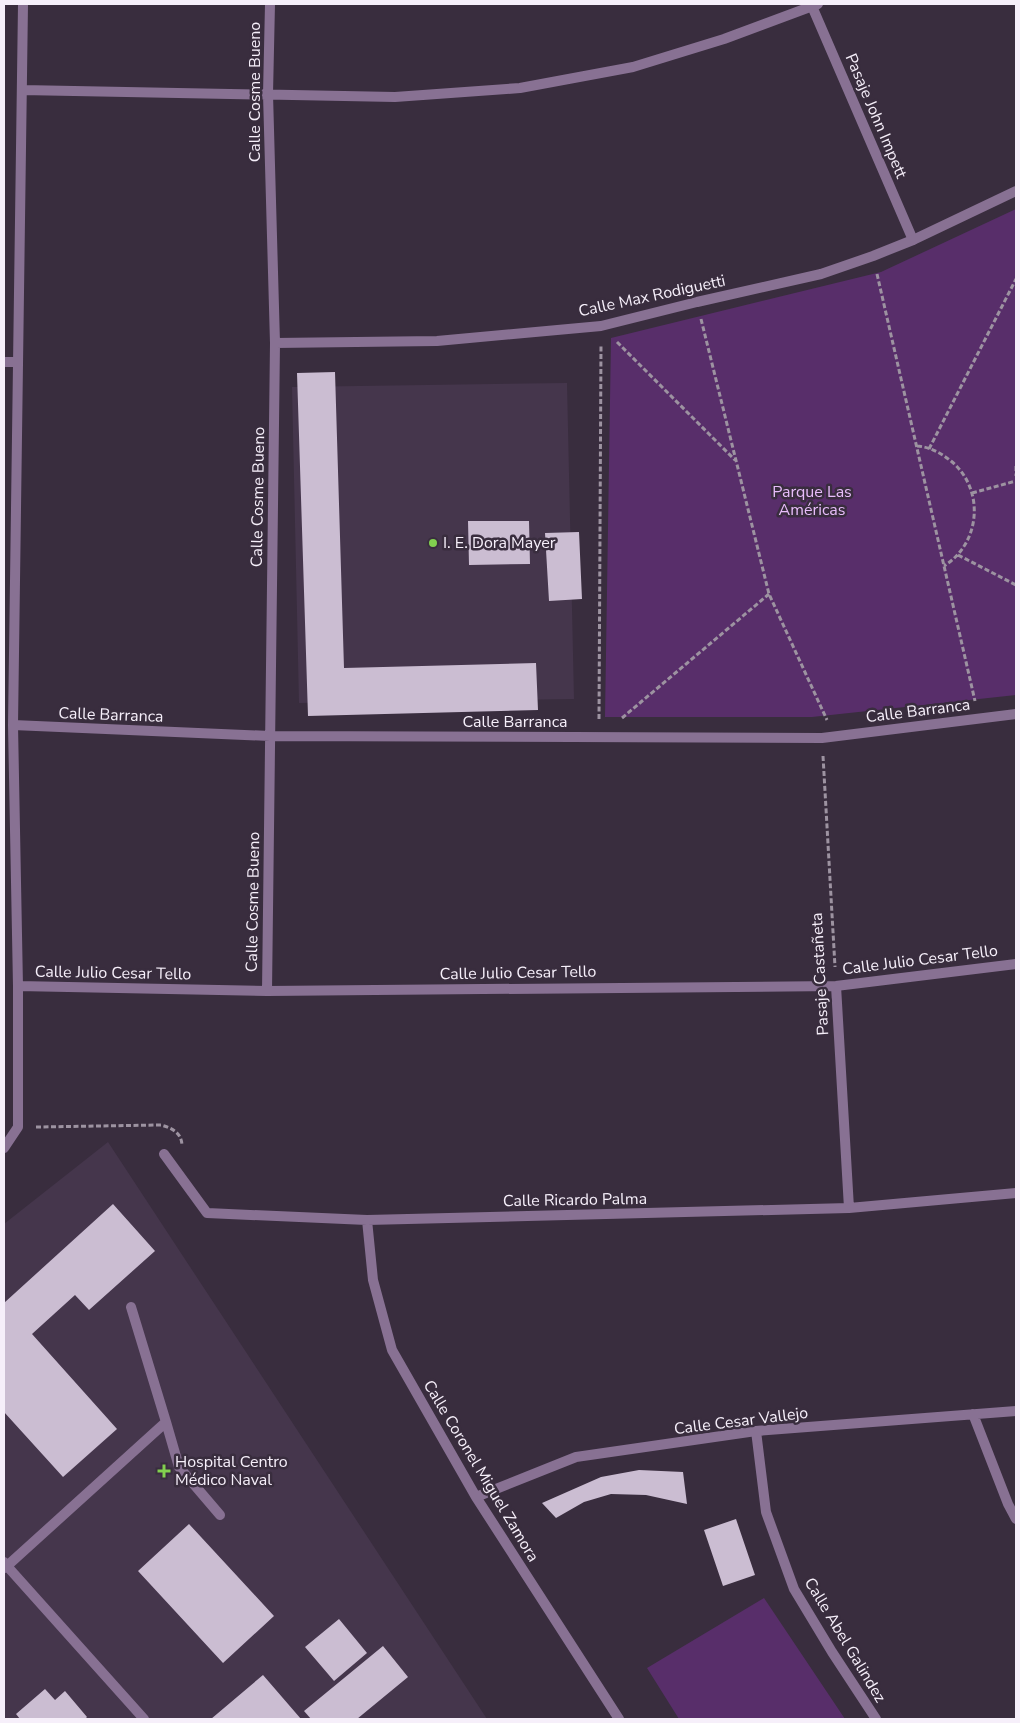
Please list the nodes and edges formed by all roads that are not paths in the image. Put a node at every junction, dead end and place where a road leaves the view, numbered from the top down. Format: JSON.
{"nodes":[{"id":1,"x":23,"y":4,"type":"edge"},
{"id":2,"x":270,"y":4,"type":"edge"},
{"id":3,"x":814,"y":5,"type":"edge"},
{"id":4,"x":22,"y":90,"type":"junction"},
{"id":5,"x":268,"y":94,"type":"junction"},
{"id":6,"x":1016,"y":191,"type":"edge"},
{"id":7,"x":913,"y":240,"type":"junction"},
{"id":8,"x":275,"y":343,"type":"junction"},
{"id":9,"x":4,"y":362,"type":"edge"},
{"id":10,"x":18,"y":362,"type":"junction"},
{"id":11,"x":1016,"y":714,"type":"edge"},
{"id":12,"x":13,"y":725,"type":"junction"},
{"id":13,"x":270,"y":736,"type":"junction"},
{"id":14,"x":1016,"y":964,"type":"edge"},
{"id":15,"x":18,"y":986,"type":"junction"},
{"id":16,"x":836,"y":986,"type":"junction"},
{"id":17,"x":267,"y":990,"type":"junction"},
{"id":18,"x":4,"y":1148,"type":"edge"},
{"id":19,"x":164,"y":1154,"type":"dead end"},
{"id":20,"x":1016,"y":1193,"type":"edge"},
{"id":21,"x":850,"y":1208,"type":"junction"},
{"id":22,"x":367,"y":1220,"type":"junction"},
{"id":23,"x":131,"y":1307,"type":"dead end"},
{"id":24,"x":1016,"y":1412,"type":"edge"},
{"id":25,"x":973,"y":1414,"type":"junction"},
{"id":26,"x":166,"y":1422,"type":"junction"},
{"id":27,"x":756,"y":1432,"type":"junction"},
{"id":28,"x":476,"y":1497,"type":"junction"},
{"id":29,"x":220,"y":1515,"type":"dead end"},
{"id":30,"x":1016,"y":1519,"type":"edge"},
{"id":31,"x":5,"y":1565,"type":"edge"},
{"id":32,"x":144,"y":1719,"type":"edge"},
{"id":33,"x":619,"y":1719,"type":"edge"},
{"id":34,"x":876,"y":1719,"type":"edge"}],
"edges":[{"from":1,"to":4,"type":"street"},
{"from":2,"to":5,"type":"street","name":"Calle Cosme Bueno"},
{"from":3,"to":5,"type":"street"},
{"from":3,"to":7,"type":"street","name":"Pasaje John Impett"},
{"from":4,"to":5,"type":"street"},
{"from":4,"to":10,"type":"street"},
{"from":5,"to":8,"type":"street","name":"Calle Cosme Bueno"},
{"from":6,"to":7,"type":"street","name":"Calle Max Rodiguetti"},
{"from":7,"to":8,"type":"street","name":"Calle Max Rodiguetti"},
{"from":8,"to":13,"type":"street","name":"Calle Cosme Bueno"},
{"from":9,"to":10,"type":"street"},
{"from":10,"to":12,"type":"street"},
{"from":11,"to":13,"type":"street","name":"Calle Barranca"},
{"from":12,"to":13,"type":"street","name":"Calle Barranca"},
{"from":12,"to":15,"type":"street"},
{"from":13,"to":17,"type":"street","name":"Calle Cosme Bueno"},
{"from":14,"to":16,"type":"street","name":"Calle Julio Cesar Tello"},
{"from":15,"to":17,"type":"street","name":"Calle Julio Cesar Tello"},
{"from":15,"to":18,"type":"street"},
{"from":16,"to":17,"type":"street","name":"Calle Julio Cesar Tello"},
{"from":16,"to":21,"type":"street","name":"Pasaje Castañeta"},
{"from":19,"to":22,"type":"street","name":"Calle Ricardo Palma"},
{"from":20,"to":21,"type":"street","name":"Calle Ricardo Palma"},
{"from":21,"to":22,"type":"street","name":"Calle Ricardo Palma"},
{"from":22,"to":28,"type":"street","name":"Calle Coronel Miguel Zamora"},
{"from":23,"to":26,"type":"street"},
{"from":24,"to":25,"type":"street","name":"Calle Cesar Vallejo"},
{"from":25,"to":27,"type":"street","name":"Calle Cesar Vallejo"},
{"from":25,"to":30,"type":"street"},
{"from":26,"to":29,"type":"street"},
{"from":26,"to":31,"type":"street"},
{"from":27,"to":28,"type":"street","name":"Calle Cesar Vallejo"},
{"from":27,"to":34,"type":"street","name":"Calle Abel Galindez"},
{"from":28,"to":33,"type":"street","name":"Calle Coronel Miguel Zamora"},
{"from":31,"to":32,"type":"street"}]}
